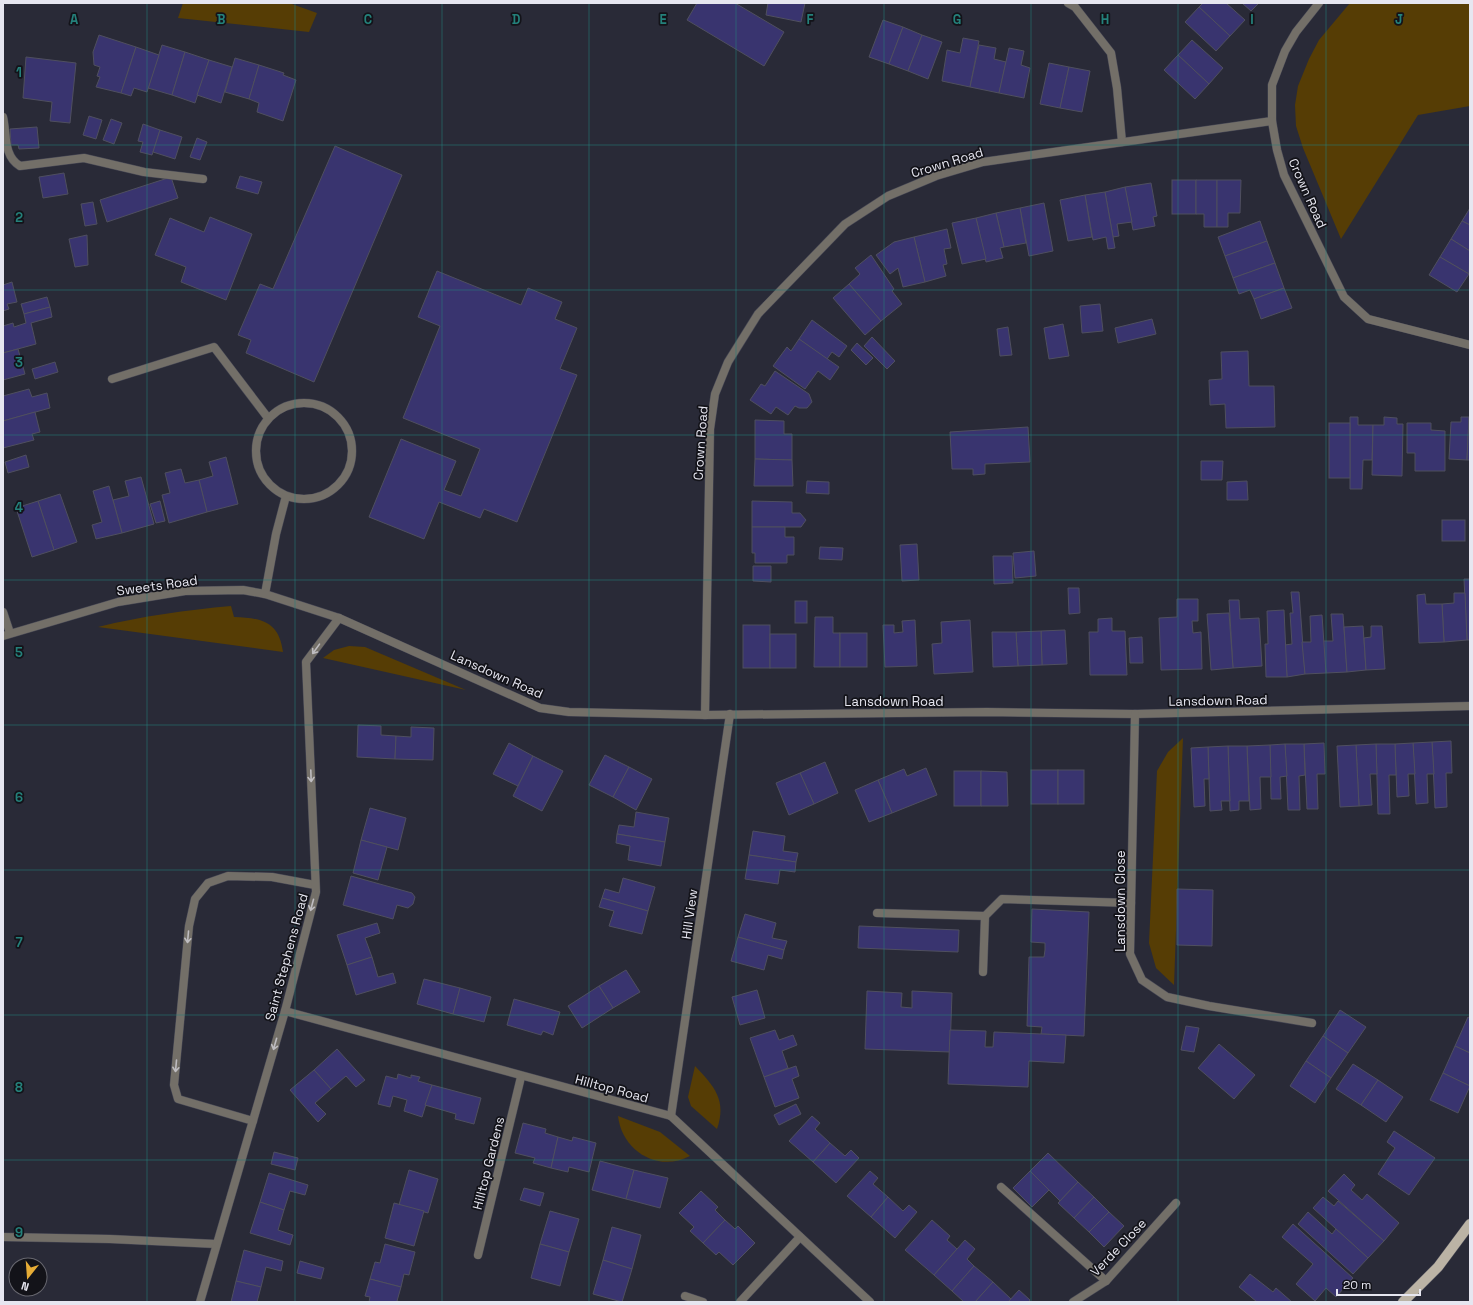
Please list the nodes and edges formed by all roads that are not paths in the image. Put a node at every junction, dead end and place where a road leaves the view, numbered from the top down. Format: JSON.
{"nodes":[{"id":1,"x":1068,"y":3,"type":"edge"},
{"id":2,"x":1319,"y":3,"type":"edge"},
{"id":3,"x":3,"y":117,"type":"edge"},
{"id":4,"x":1272,"y":121,"type":"junction"},
{"id":5,"x":1122,"y":142,"type":"junction"},
{"id":6,"x":203,"y":179,"type":"dead end"},
{"id":7,"x":1470,"y":345,"type":"edge"},
{"id":8,"x":112,"y":379,"type":"dead end"},
{"id":9,"x":268,"y":418,"type":"junction"},
{"id":10,"x":286,"y":496,"type":"junction"},
{"id":11,"x":265,"y":594,"type":"junction"},
{"id":12,"x":3,"y":612,"type":"edge"},
{"id":13,"x":339,"y":618,"type":"junction"},
{"id":14,"x":6,"y":634,"type":"edge"},
{"id":15,"x":1470,"y":706,"type":"edge"},
{"id":16,"x":730,"y":714,"type":"junction"},
{"id":17,"x":1136,"y":714,"type":"junction"},
{"id":18,"x":705,"y":715,"type":"junction"},
{"id":19,"x":315,"y":885,"type":"junction"},
{"id":20,"x":1132,"y":903,"type":"junction"},
{"id":21,"x":877,"y":913,"type":"dead end"},
{"id":22,"x":985,"y":916,"type":"junction"},
{"id":23,"x":982,"y":972,"type":"dead end"},
{"id":24,"x":285,"y":1011,"type":"junction"},
{"id":25,"x":1312,"y":1023,"type":"dead end"},
{"id":26,"x":521,"y":1076,"type":"junction"},
{"id":27,"x":671,"y":1116,"type":"junction"},
{"id":28,"x":253,"y":1121,"type":"junction"},
{"id":29,"x":1000,"y":1187,"type":"dead end"},
{"id":30,"x":1176,"y":1203,"type":"dead end"},
{"id":31,"x":1470,"y":1224,"type":"edge"},
{"id":32,"x":800,"y":1236,"type":"junction"},
{"id":33,"x":3,"y":1237,"type":"edge"},
{"id":34,"x":216,"y":1244,"type":"junction"},
{"id":35,"x":478,"y":1256,"type":"dead end"},
{"id":36,"x":1106,"y":1281,"type":"junction"},
{"id":37,"x":685,"y":1296,"type":"dead end"},
{"id":38,"x":200,"y":1302,"type":"edge"},
{"id":39,"x":703,"y":1302,"type":"edge"},
{"id":40,"x":740,"y":1302,"type":"edge"},
{"id":41,"x":870,"y":1302,"type":"edge"},
{"id":42,"x":1073,"y":1302,"type":"edge"},
{"id":43,"x":1403,"y":1302,"type":"edge"}],
"edges":[{"from":1,"to":5,"type":"street"},
{"from":2,"to":4,"type":"street"},
{"from":3,"to":6,"type":"street"},
{"from":4,"to":5,"type":"street","name":"Crown Road"},
{"from":4,"to":7,"type":"street","name":"Crown Road"},
{"from":5,"to":18,"type":"street","name":"Crown Road"},
{"from":8,"to":9,"type":"street"},
{"from":9,"to":10,"type":"street"},
{"from":9,"to":10,"type":"street"},
{"from":10,"to":11,"type":"street"},
{"from":11,"to":13,"type":"street","name":"Sweets Road"},
{"from":11,"to":14,"type":"street","name":"Sweets Road"},
{"from":12,"to":14,"type":"street"},
{"from":13,"to":18,"type":"street","name":"Lansdown Road"},
{"from":13,"to":19,"type":"street","name":"Saint Stephens Road","one_way":true},
{"from":15,"to":17,"type":"street","name":"Lansdown Road"},
{"from":16,"to":17,"type":"street","name":"Lansdown Road"},
{"from":16,"to":18,"type":"street","name":"Lansdown Road"},
{"from":16,"to":27,"type":"street","name":"Hill View"},
{"from":17,"to":20,"type":"street","name":"Lansdown Close"},
{"from":19,"to":24,"type":"street","name":"Saint Stephens Road","one_way":true},
{"from":19,"to":28,"type":"street","one_way":true},
{"from":20,"to":22,"type":"street"},
{"from":20,"to":25,"type":"street","name":"Lansdown Close"},
{"from":21,"to":22,"type":"street"},
{"from":22,"to":23,"type":"street"},
{"from":24,"to":26,"type":"street","name":"Hilltop Road"},
{"from":24,"to":28,"type":"street","name":"Saint Stephens Road","one_way":true},
{"from":26,"to":27,"type":"street","name":"Hilltop Road"},
{"from":26,"to":35,"type":"street","name":"Hilltop Gardens"},
{"from":27,"to":32,"type":"street","name":"Hilltop Road"},
{"from":28,"to":34,"type":"street","name":"Saint Stephens Road"},
{"from":29,"to":36,"type":"street"},
{"from":30,"to":36,"type":"street","name":"Verde Close"},
{"from":31,"to":43,"type":"main road"},
{"from":32,"to":40,"type":"street"},
{"from":32,"to":41,"type":"street","name":"Hilltop Road"},
{"from":33,"to":34,"type":"street"},
{"from":34,"to":38,"type":"street","name":"Saint Stephens Road"},
{"from":36,"to":42,"type":"street","name":"Verde Close"},
{"from":37,"to":39,"type":"street"}]}
